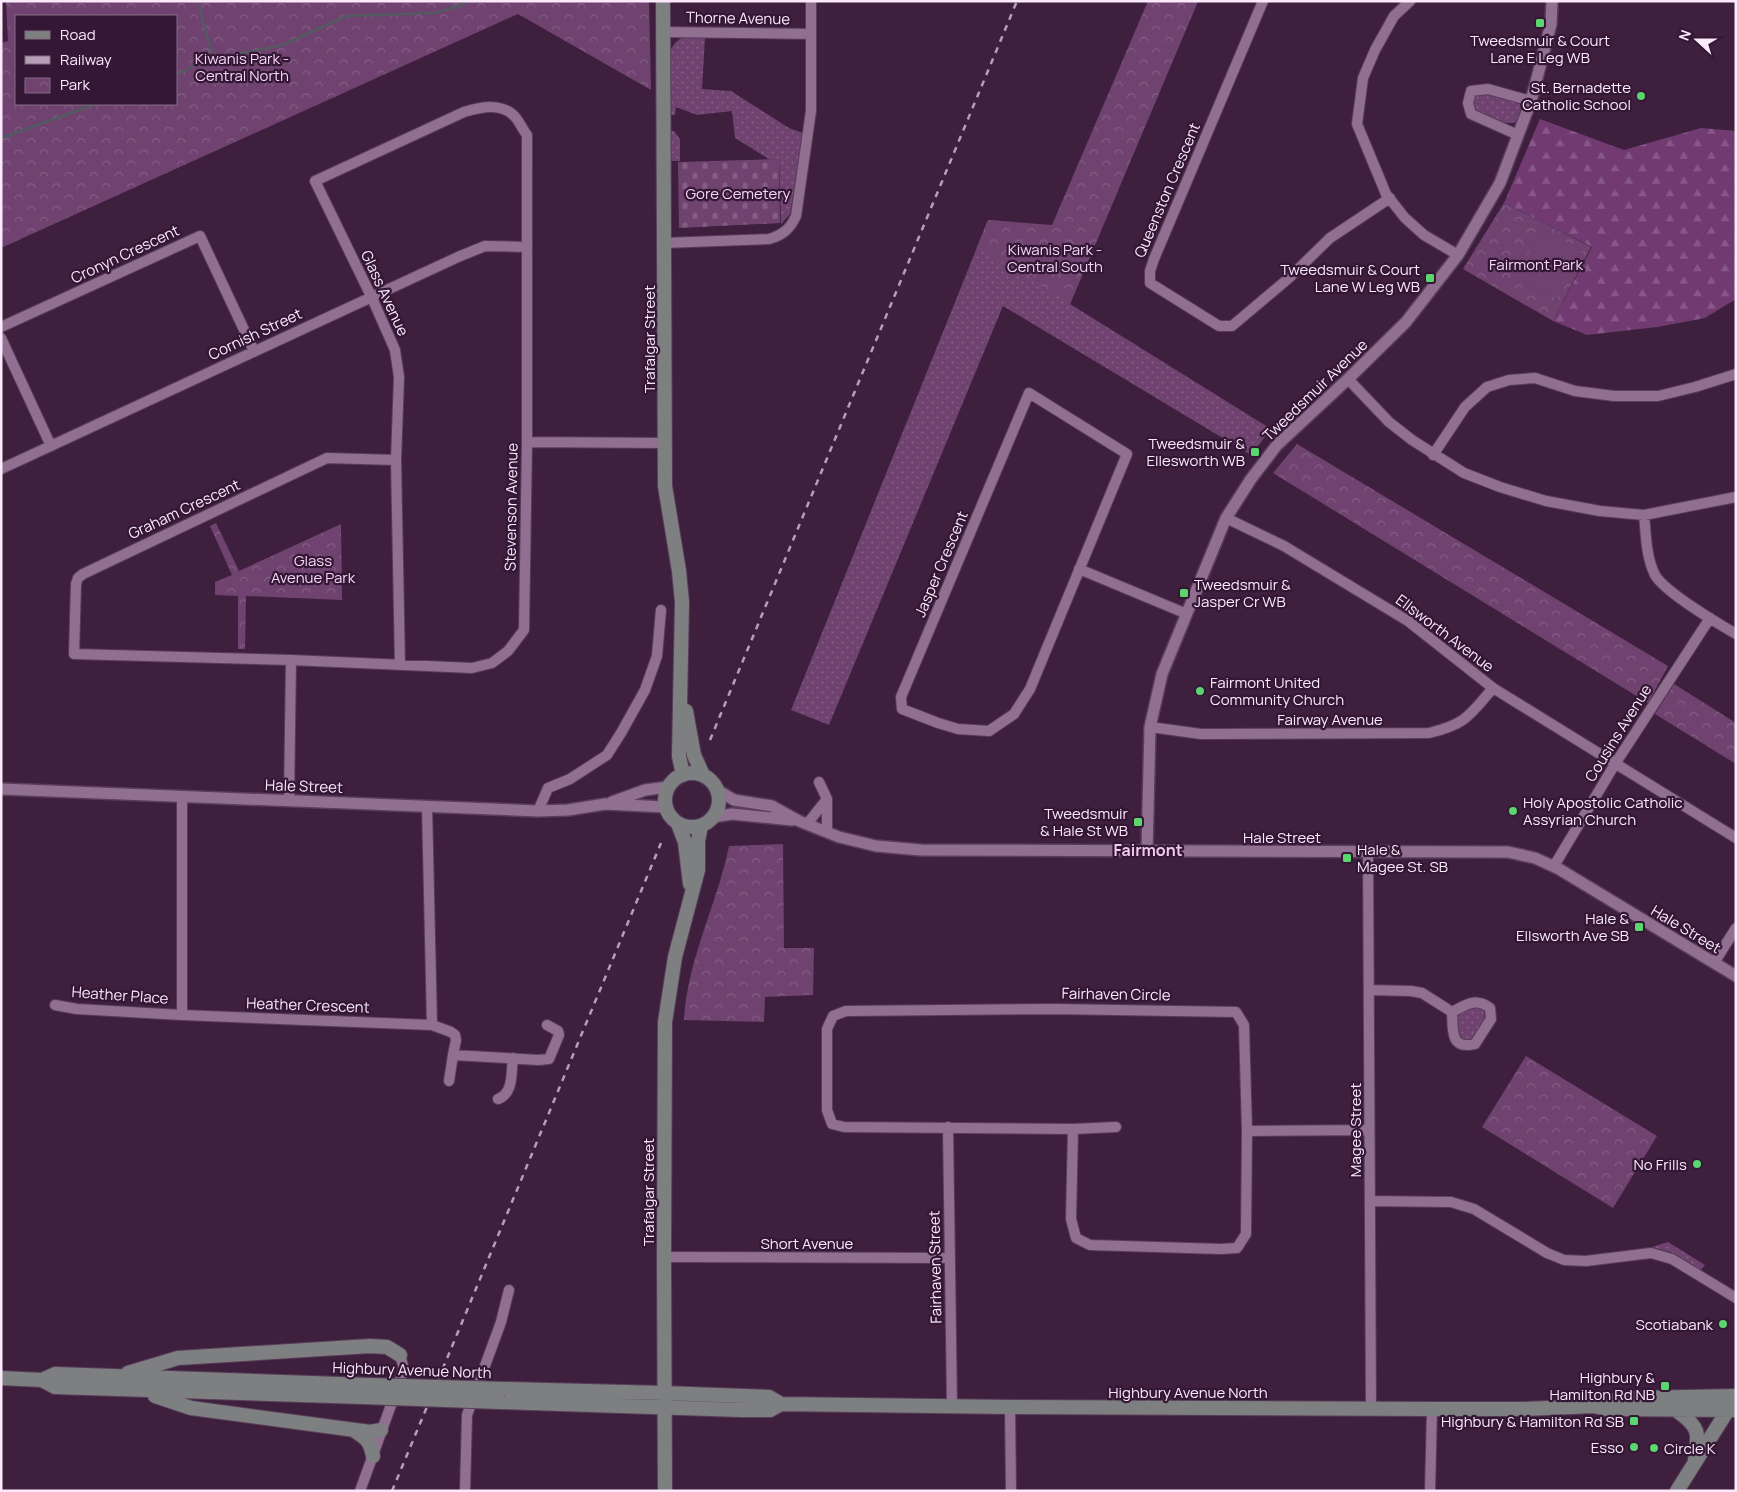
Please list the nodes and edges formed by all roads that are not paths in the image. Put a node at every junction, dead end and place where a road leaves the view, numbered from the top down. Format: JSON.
{"nodes":[{"id":1,"x":663,"y":1,"type":"edge"},
{"id":2,"x":811,"y":1,"type":"edge"},
{"id":3,"x":1263,"y":1,"type":"edge"},
{"id":4,"x":1410,"y":1,"type":"edge"},
{"id":5,"x":1552,"y":1,"type":"edge"},
{"id":6,"x":664,"y":32,"type":"junction"},
{"id":7,"x":811,"y":34,"type":"junction"},
{"id":8,"x":1531,"y":101,"type":"junction"},
{"id":9,"x":527,"y":135,"type":"joint"},
{"id":10,"x":1518,"y":135,"type":"junction"},
{"id":11,"x":1390,"y":198,"type":"junction"},
{"id":12,"x":664,"y":243,"type":"junction"},
{"id":13,"x":526,"y":247,"type":"junction"},
{"id":14,"x":1458,"y":255,"type":"junction"},
{"id":15,"x":372,"y":298,"type":"junction"},
{"id":16,"x":1,"y":327,"type":"edge"},
{"id":17,"x":1,"y":338,"type":"edge"},
{"id":18,"x":254,"y":351,"type":"junction"},
{"id":19,"x":1736,"y":374,"type":"edge"},
{"id":20,"x":1348,"y":379,"type":"junction"},
{"id":21,"x":527,"y":442,"type":"junction"},
{"id":22,"x":665,"y":443,"type":"junction"},
{"id":23,"x":51,"y":446,"type":"junction"},
{"id":24,"x":1433,"y":455,"type":"junction"},
{"id":25,"x":396,"y":460,"type":"junction"},
{"id":26,"x":1,"y":469,"type":"edge"},
{"id":27,"x":1736,"y":497,"type":"edge"},
{"id":28,"x":1644,"y":515,"type":"junction"},
{"id":29,"x":1226,"y":518,"type":"junction"},
{"id":30,"x":1079,"y":569,"type":"junction"},
{"id":31,"x":661,"y":610,"type":"dead end"},
{"id":32,"x":1187,"y":614,"type":"junction"},
{"id":33,"x":1710,"y":618,"type":"junction"},
{"id":34,"x":1736,"y":634,"type":"edge"},
{"id":35,"x":92,"y":655,"type":"joint"},
{"id":36,"x":291,"y":660,"type":"junction"},
{"id":37,"x":400,"y":665,"type":"junction"},
{"id":38,"x":680,"y":675,"type":"junction"},
{"id":39,"x":1493,"y":688,"type":"junction"},
{"id":40,"x":1150,"y":727,"type":"junction"},
{"id":41,"x":1616,"y":764,"type":"junction"},
{"id":42,"x":683,"y":774,"type":"junction"},
{"id":43,"x":703,"y":775,"type":"junction"},
{"id":44,"x":819,"y":782,"type":"dead end"},
{"id":45,"x":668,"y":787,"type":"junction"},
{"id":46,"x":1,"y":789,"type":"edge"},
{"id":47,"x":717,"y":790,"type":"junction"},
{"id":48,"x":182,"y":796,"type":"junction"},
{"id":49,"x":827,"y":799,"type":"junction"},
{"id":50,"x":289,"y":801,"type":"junction"},
{"id":51,"x":605,"y":804,"type":"junction"},
{"id":52,"x":427,"y":806,"type":"junction"},
{"id":53,"x":666,"y":807,"type":"junction"},
{"id":54,"x":538,"y":811,"type":"junction"},
{"id":55,"x":713,"y":817,"type":"junction"},
{"id":56,"x":803,"y":822,"type":"junction"},
{"id":57,"x":678,"y":824,"type":"junction"},
{"id":58,"x":701,"y":826,"type":"junction"},
{"id":59,"x":827,"y":832,"type":"junction"},
{"id":60,"x":1736,"y":838,"type":"edge"},
{"id":61,"x":1147,"y":851,"type":"junction"},
{"id":62,"x":1368,"y":852,"type":"junction"},
{"id":63,"x":1554,"y":866,"type":"junction"},
{"id":64,"x":691,"y":897,"type":"junction"},
{"id":65,"x":1736,"y":928,"type":"edge"},
{"id":66,"x":1714,"y":963,"type":"junction"},
{"id":67,"x":1736,"y":976,"type":"edge"},
{"id":68,"x":1369,"y":990,"type":"junction"},
{"id":69,"x":56,"y":1005,"type":"dead end"},
{"id":70,"x":1452,"y":1012,"type":"junction"},
{"id":71,"x":182,"y":1014,"type":"junction"},
{"id":72,"x":432,"y":1025,"type":"junction"},
{"id":73,"x":547,"y":1025,"type":"dead end"},
{"id":74,"x":453,"y":1055,"type":"junction"},
{"id":75,"x":513,"y":1058,"type":"junction"},
{"id":76,"x":449,"y":1081,"type":"dead end"},
{"id":77,"x":498,"y":1099,"type":"dead end"},
{"id":78,"x":948,"y":1127,"type":"junction"},
{"id":79,"x":1116,"y":1127,"type":"dead end"},
{"id":80,"x":1073,"y":1129,"type":"junction"},
{"id":81,"x":1369,"y":1130,"type":"junction"},
{"id":82,"x":1247,"y":1131,"type":"junction"},
{"id":83,"x":1370,"y":1201,"type":"junction"},
{"id":84,"x":664,"y":1257,"type":"junction"},
{"id":85,"x":950,"y":1258,"type":"junction"},
{"id":86,"x":509,"y":1290,"type":"dead end"},
{"id":87,"x":1736,"y":1298,"type":"edge"},
{"id":88,"x":400,"y":1355,"type":"joint"},
{"id":89,"x":117,"y":1377,"type":"junction"},
{"id":90,"x":1,"y":1378,"type":"edge"},
{"id":91,"x":42,"y":1380,"type":"junction"},
{"id":92,"x":140,"y":1391,"type":"junction"},
{"id":93,"x":366,"y":1391,"type":"junction"},
{"id":94,"x":664,"y":1393,"type":"junction"},
{"id":95,"x":503,"y":1396,"type":"junction"},
{"id":96,"x":1736,"y":1397,"type":"edge"},
{"id":97,"x":781,"y":1404,"type":"junction"},
{"id":98,"x":952,"y":1406,"type":"junction"},
{"id":99,"x":1594,"y":1406,"type":"junction"},
{"id":100,"x":1010,"y":1407,"type":"junction"},
{"id":101,"x":664,"y":1409,"type":"junction"},
{"id":102,"x":1371,"y":1409,"type":"junction"},
{"id":103,"x":1432,"y":1409,"type":"junction"},
{"id":104,"x":1732,"y":1410,"type":"edge"},
{"id":105,"x":1677,"y":1411,"type":"junction"},
{"id":106,"x":354,"y":1430,"type":"junction"},
{"id":107,"x":381,"y":1430,"type":"junction"},
{"id":108,"x":374,"y":1456,"type":"junction"},
{"id":109,"x":1695,"y":1463,"type":"junction"},
{"id":110,"x":360,"y":1491,"type":"edge"},
{"id":111,"x":465,"y":1491,"type":"edge"},
{"id":112,"x":665,"y":1491,"type":"edge"},
{"id":113,"x":1011,"y":1491,"type":"edge"},
{"id":114,"x":1430,"y":1491,"type":"edge"},
{"id":115,"x":1677,"y":1491,"type":"edge"}],
"edges":[{"from":1,"to":6,"type":"main road","name":"Trafalgar Street"},
{"from":2,"to":7,"type":"street"},
{"from":3,"to":11,"type":"street","name":"Queenston Crescent"},
{"from":4,"to":11,"type":"street"},
{"from":5,"to":8,"type":"street","name":"Tweedsmuir Avenue"},
{"from":6,"to":7,"type":"street","name":"Thorne Avenue"},
{"from":6,"to":12,"type":"main road","name":"Trafalgar Street"},
{"from":7,"to":12,"type":"street"},
{"from":8,"to":10,"type":"street","name":"Tweedsmuir Avenue"},
{"from":8,"to":10,"type":"street"},
{"from":9,"to":13,"type":"street","name":"Stevenson Avenue"},
{"from":9,"to":15,"type":"street","name":"Glass Avenue"},
{"from":10,"to":14,"type":"street","name":"Tweedsmuir Avenue"},
{"from":11,"to":14,"type":"street"},
{"from":12,"to":22,"type":"main road","name":"Trafalgar Street"},
{"from":13,"to":15,"type":"street","name":"Cornish Street"},
{"from":13,"to":21,"type":"street","name":"Stevenson Avenue"},
{"from":14,"to":20,"type":"street","name":"Tweedsmuir Avenue"},
{"from":15,"to":18,"type":"street","name":"Cornish Street"},
{"from":15,"to":25,"type":"street","name":"Glass Avenue"},
{"from":16,"to":18,"type":"street","name":"Cronyn Crescent"},
{"from":17,"to":23,"type":"street"},
{"from":18,"to":23,"type":"street","name":"Cornish Street"},
{"from":19,"to":24,"type":"street"},
{"from":20,"to":24,"type":"street"},
{"from":20,"to":29,"type":"street","name":"Tweedsmuir Avenue"},
{"from":21,"to":22,"type":"street","name":"Stevenson Avenue"},
{"from":21,"to":37,"type":"street","name":"Stevenson Avenue"},
{"from":22,"to":38,"type":"main road","name":"Trafalgar Street"},
{"from":23,"to":26,"type":"street","name":"Cornish Street"},
{"from":24,"to":28,"type":"street"},
{"from":25,"to":35,"type":"street","name":"Graham Crescent"},
{"from":25,"to":37,"type":"street","name":"Glass Avenue"},
{"from":27,"to":28,"type":"street"},
{"from":28,"to":33,"type":"street"},
{"from":29,"to":32,"type":"street","name":"Tweedsmuir Avenue"},
{"from":29,"to":39,"type":"street","name":"Ellsworth Avenue"},
{"from":30,"to":30,"type":"street","name":"Jasper Crescent"},
{"from":30,"to":32,"type":"street"},
{"from":31,"to":54,"type":"street"},
{"from":32,"to":40,"type":"street","name":"Tweedsmuir Avenue"},
{"from":33,"to":34,"type":"street"},
{"from":33,"to":41,"type":"street","name":"Cousins Avenue"},
{"from":35,"to":36,"type":"street","name":"Stevenson Avenue"},
{"from":36,"to":37,"type":"street","name":"Stevenson Avenue"},
{"from":36,"to":50,"type":"street"},
{"from":38,"to":42,"type":"main road","name":"Trafalgar Street"},
{"from":38,"to":43,"type":"main road","name":"Trafalgar Street"},
{"from":39,"to":40,"type":"street","name":"Fairway Avenue"},
{"from":39,"to":41,"type":"street","name":"Ellsworth Avenue"},
{"from":40,"to":61,"type":"street","name":"Tweedsmuir Avenue"},
{"from":41,"to":60,"type":"street","name":"Ellsworth Avenue"},
{"from":41,"to":63,"type":"street","name":"Cousins Avenue"},
{"from":42,"to":43,"type":"main road"},
{"from":42,"to":45,"type":"main road"},
{"from":43,"to":47,"type":"main road"},
{"from":44,"to":49,"type":"street"},
{"from":45,"to":51,"type":"street","name":"Hale Street"},
{"from":45,"to":53,"type":"main road"},
{"from":46,"to":48,"type":"street","name":"Hale Street"},
{"from":47,"to":55,"type":"main road"},
{"from":47,"to":56,"type":"street","name":"Hale Street"},
{"from":48,"to":50,"type":"street","name":"Hale Street"},
{"from":48,"to":71,"type":"street"},
{"from":49,"to":56,"type":"street"},
{"from":49,"to":59,"type":"street"},
{"from":50,"to":52,"type":"street","name":"Hale Street"},
{"from":51,"to":53,"type":"street","name":"Hale Street"},
{"from":51,"to":54,"type":"street","name":"Hale Street"},
{"from":52,"to":54,"type":"street","name":"Hale Street"},
{"from":52,"to":72,"type":"street"},
{"from":53,"to":57,"type":"main road"},
{"from":55,"to":56,"type":"street","name":"Hale Street"},
{"from":55,"to":58,"type":"main road"},
{"from":56,"to":59,"type":"street","name":"Hale Street"},
{"from":57,"to":58,"type":"main road"},
{"from":57,"to":64,"type":"main road","name":"Trafalgar Street"},
{"from":58,"to":64,"type":"main road","name":"Trafalgar Street"},
{"from":59,"to":61,"type":"street","name":"Hale Street"},
{"from":61,"to":62,"type":"street","name":"Hale Street"},
{"from":62,"to":63,"type":"street","name":"Hale Street"},
{"from":62,"to":68,"type":"street","name":"Magee Street"},
{"from":63,"to":66,"type":"street","name":"Hale Street"},
{"from":64,"to":84,"type":"main road","name":"Trafalgar Street"},
{"from":65,"to":66,"type":"street"},
{"from":66,"to":67,"type":"street","name":"Hale Street"},
{"from":68,"to":70,"type":"street"},
{"from":68,"to":81,"type":"street","name":"Magee Street"},
{"from":69,"to":71,"type":"street","name":"Heather Place"},
{"from":70,"to":70,"type":"street"},
{"from":71,"to":72,"type":"street","name":"Heather Crescent"},
{"from":72,"to":74,"type":"street"},
{"from":73,"to":75,"type":"street"},
{"from":74,"to":75,"type":"street"},
{"from":74,"to":76,"type":"street"},
{"from":75,"to":77,"type":"street"},
{"from":78,"to":80,"type":"street","name":"Fairhaven Circle"},
{"from":78,"to":82,"type":"street","name":"Fairhaven Circle"},
{"from":78,"to":85,"type":"street","name":"Fairhaven Street"},
{"from":79,"to":80,"type":"street"},
{"from":80,"to":82,"type":"street","name":"Fairhaven Circle"},
{"from":81,"to":82,"type":"street"},
{"from":81,"to":83,"type":"street","name":"Magee Street"},
{"from":83,"to":87,"type":"street"},
{"from":83,"to":102,"type":"street","name":"Magee Street"},
{"from":84,"to":85,"type":"street","name":"Short Avenue"},
{"from":84,"to":94,"type":"main road","name":"Trafalgar Street"},
{"from":85,"to":98,"type":"street","name":"Fairhaven Street"},
{"from":86,"to":111,"type":"street"},
{"from":88,"to":89,"type":"main road"},
{"from":88,"to":107,"type":"street"},
{"from":89,"to":91,"type":"main road","name":"Highbury Avenue North"},
{"from":89,"to":93,"type":"main road","name":"Highbury Avenue North"},
{"from":90,"to":91,"type":"main road","name":"Highbury Avenue North"},
{"from":91,"to":92,"type":"main road","name":"Highbury Avenue North"},
{"from":92,"to":93,"type":"main road","name":"Highbury Avenue North"},
{"from":92,"to":106,"type":"main road"},
{"from":93,"to":95,"type":"main road","name":"Highbury Avenue North","bridge":true},
{"from":94,"to":95,"type":"main road","name":"Highbury Avenue North"},
{"from":94,"to":97,"type":"main road","name":"Highbury Avenue North"},
{"from":94,"to":101,"type":"main road","name":"Trafalgar Street"},
{"from":95,"to":101,"type":"main road","name":"Highbury Avenue North"},
{"from":96,"to":99,"type":"main road","name":"Highbury Avenue North"},
{"from":96,"to":104,"type":"main road"},
{"from":97,"to":98,"type":"main road","name":"Highbury Avenue North"},
{"from":97,"to":101,"type":"main road","name":"Highbury Avenue North"},
{"from":98,"to":100,"type":"main road","name":"Highbury Avenue North"},
{"from":99,"to":103,"type":"main road","name":"Highbury Avenue North"},
{"from":99,"to":105,"type":"main road","name":"Highbury Avenue North"},
{"from":100,"to":102,"type":"main road","name":"Highbury Avenue North"},
{"from":100,"to":113,"type":"street"},
{"from":101,"to":112,"type":"main road","name":"Trafalgar Street"},
{"from":102,"to":103,"type":"main road","name":"Highbury Avenue North"},
{"from":103,"to":114,"type":"street"},
{"from":104,"to":105,"type":"main road","name":"Highbury Avenue North"},
{"from":104,"to":109,"type":"main road"},
{"from":105,"to":109,"type":"main road"},
{"from":106,"to":107,"type":"main road"},
{"from":106,"to":108,"type":"main road"},
{"from":107,"to":108,"type":"street"},
{"from":108,"to":110,"type":"street"},
{"from":109,"to":115,"type":"main road"}]}
